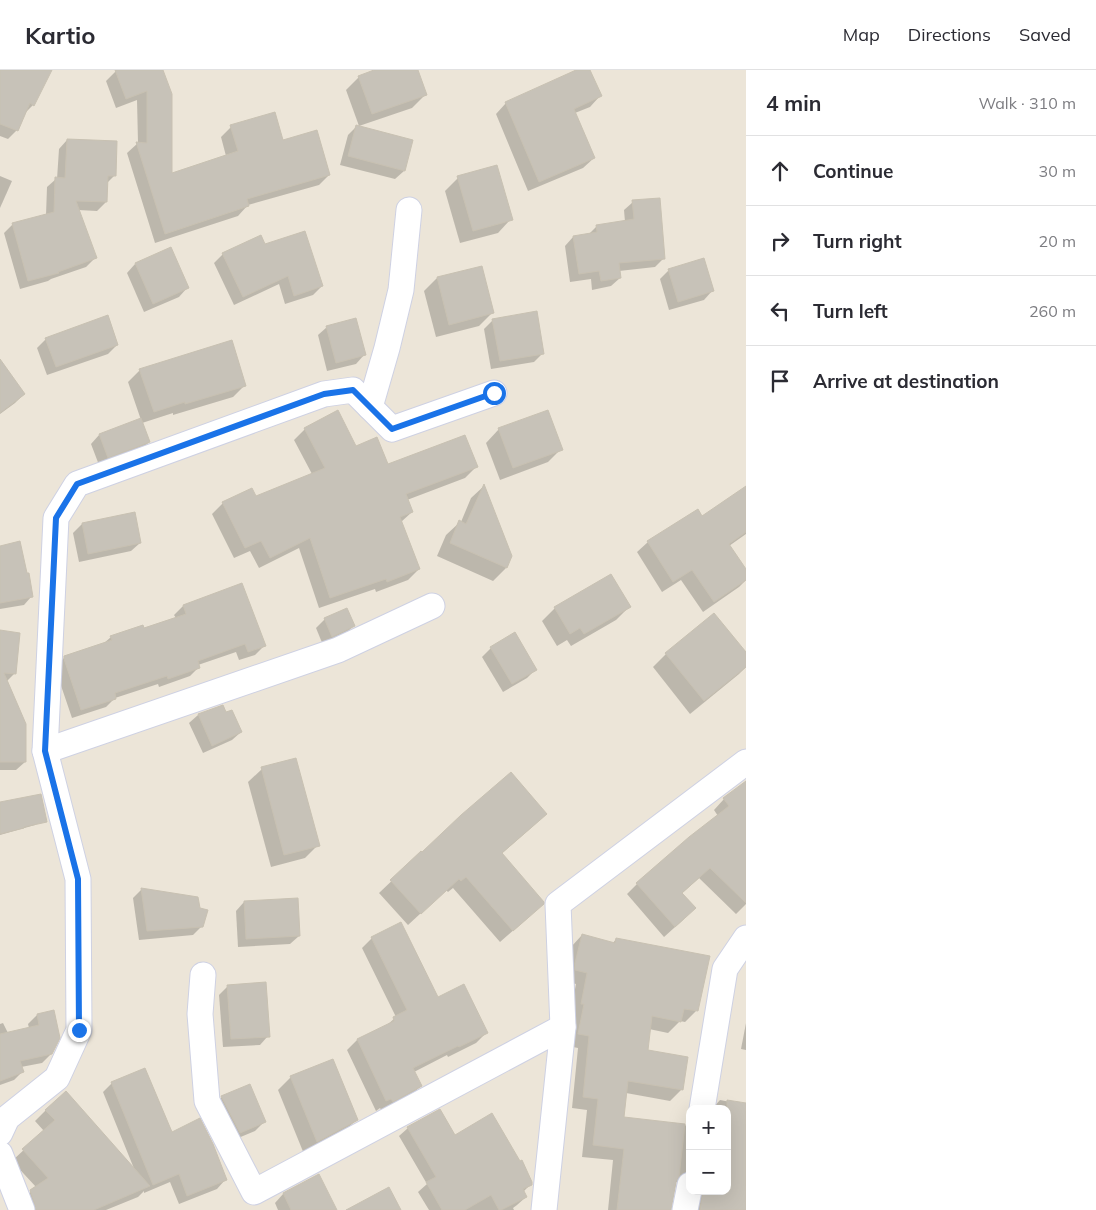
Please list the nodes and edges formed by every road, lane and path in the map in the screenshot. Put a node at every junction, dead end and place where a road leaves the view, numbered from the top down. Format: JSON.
{"nodes":[{"id":1,"x":408,"y":210,"type":"dead end"},
{"id":2,"x":494,"y":393,"type":"dead end"},
{"id":3,"x":370,"y":407,"type":"junction"},
{"id":4,"x":432,"y":606,"type":"dead end"},
{"id":5,"x":45,"y":751,"type":"junction"},
{"id":6,"x":746,"y":762,"type":"edge"},
{"id":7,"x":746,"y":938,"type":"edge"},
{"id":8,"x":203,"y":975,"type":"dead end"},
{"id":9,"x":563,"y":1027,"type":"junction"},
{"id":10,"x":703,"y":1105,"type":"edge"},
{"id":11,"x":0,"y":1132,"type":"edge"},
{"id":12,"x":0,"y":1154,"type":"edge"},
{"id":13,"x":688,"y":1195,"type":"edge"},
{"id":14,"x":22,"y":1210,"type":"edge"},
{"id":15,"x":544,"y":1210,"type":"edge"},
{"id":16,"x":686,"y":1210,"type":"edge"}],
"edges":[{"from":1,"to":3,"type":"street"},
{"from":2,"to":3,"type":"street"},
{"from":3,"to":5,"type":"street"},
{"from":4,"to":5,"type":"street"},
{"from":5,"to":11,"type":"street"},
{"from":6,"to":9,"type":"street"},
{"from":7,"to":10,"type":"street"},
{"from":8,"to":9,"type":"street"},
{"from":9,"to":15,"type":"street"},
{"from":12,"to":14,"type":"street"},
{"from":13,"to":16,"type":"street"}]}
